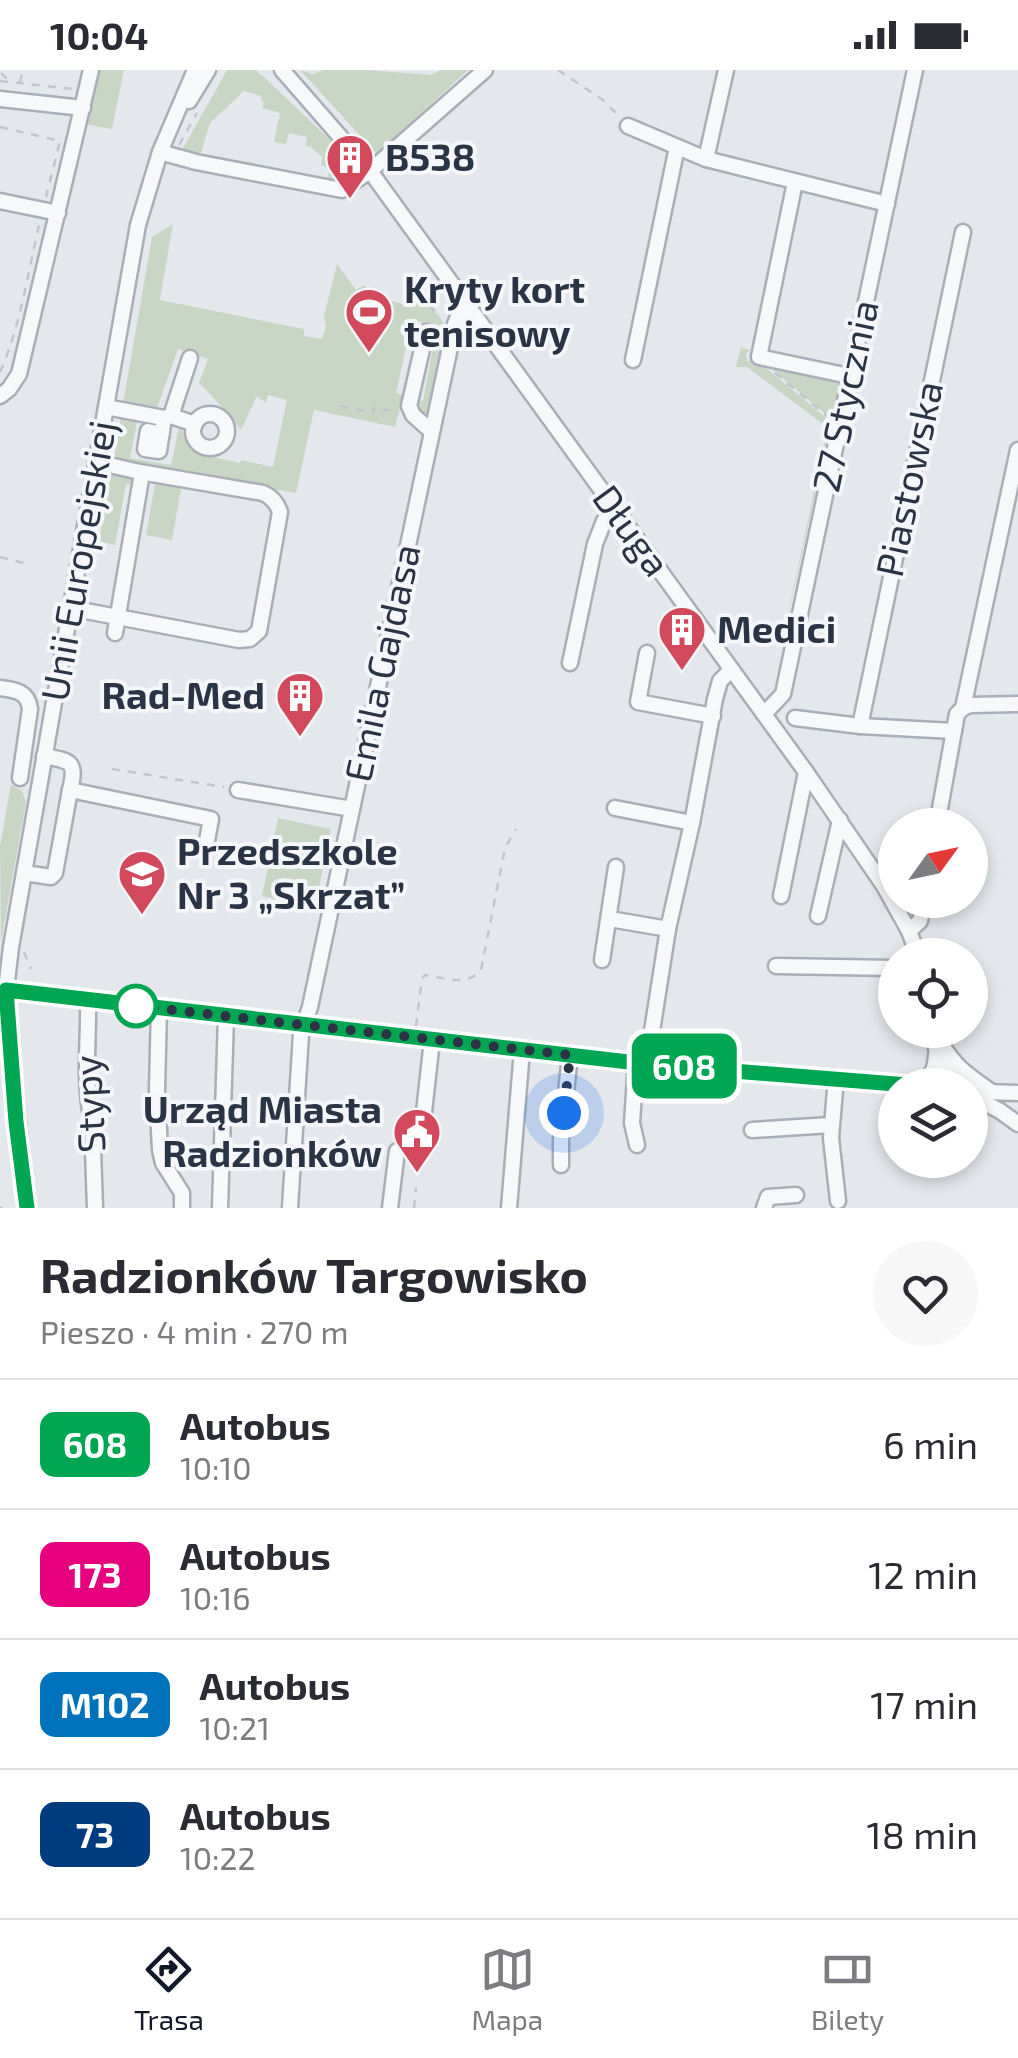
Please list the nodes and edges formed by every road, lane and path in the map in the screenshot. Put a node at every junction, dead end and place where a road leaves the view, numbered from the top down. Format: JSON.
{"nodes":[{"id":1,"x":23,"y":70,"type":"edge"},
{"id":2,"x":90,"y":70,"type":"edge"},
{"id":3,"x":195,"y":70,"type":"edge"},
{"id":4,"x":208,"y":70,"type":"edge"},
{"id":5,"x":269,"y":70,"type":"edge"},
{"id":6,"x":282,"y":70,"type":"edge"},
{"id":7,"x":486,"y":70,"type":"edge"},
{"id":8,"x":558,"y":70,"type":"edge"},
{"id":9,"x":726,"y":70,"type":"edge"},
{"id":10,"x":915,"y":70,"type":"edge"},
{"id":11,"x":1,"y":72,"type":"edge"},
{"id":12,"x":0,"y":81,"type":"edge"},
{"id":13,"x":10,"y":82,"type":"junction"},
{"id":14,"x":20,"y":83,"type":"junction"},
{"id":15,"x":75,"y":89,"type":"dead end"},
{"id":16,"x":0,"y":99,"type":"edge"},
{"id":17,"x":82,"y":108,"type":"junction"},
{"id":18,"x":324,"y":120,"type":"junction"},
{"id":19,"x":628,"y":126,"type":"joint"},
{"id":20,"x":2,"y":127,"type":"edge"},
{"id":21,"x":32,"y":135,"type":"junction"},
{"id":22,"x":2,"y":136,"type":"edge"},
{"id":23,"x":168,"y":136,"type":"junction"},
{"id":24,"x":31,"y":142,"type":"dead end"},
{"id":25,"x":678,"y":147,"type":"junction"},
{"id":26,"x":160,"y":152,"type":"junction"},
{"id":27,"x":706,"y":160,"type":"junction"},
{"id":28,"x":370,"y":171,"type":"junction"},
{"id":29,"x":795,"y":182,"type":"junction"},
{"id":30,"x":0,"y":201,"type":"edge"},
{"id":31,"x":887,"y":204,"type":"junction"},
{"id":32,"x":42,"y":210,"type":"junction"},
{"id":33,"x":58,"y":213,"type":"junction"},
{"id":34,"x":962,"y":232,"type":"dead end"},
{"id":35,"x":407,"y":284,"type":"dead end"},
{"id":36,"x":469,"y":306,"type":"junction"},
{"id":37,"x":455,"y":324,"type":"junction"},
{"id":38,"x":426,"y":332,"type":"dead end"},
{"id":39,"x":758,"y":357,"type":"junction"},
{"id":40,"x":190,"y":358,"type":"dead end"},
{"id":41,"x":633,"y":360,"type":"dead end"},
{"id":42,"x":0,"y":372,"type":"edge"},
{"id":43,"x":849,"y":376,"type":"junction"},
{"id":44,"x":0,"y":396,"type":"edge"},
{"id":45,"x":340,"y":406,"type":"dead end"},
{"id":46,"x":106,"y":407,"type":"junction"},
{"id":47,"x":413,"y":415,"type":"junction"},
{"id":48,"x":166,"y":423,"type":"junction"},
{"id":49,"x":196,"y":424,"type":"dead end"},
{"id":50,"x":840,"y":426,"type":"junction"},
{"id":51,"x":431,"y":432,"type":"junction"},
{"id":52,"x":1018,"y":450,"type":"edge"},
{"id":53,"x":96,"y":462,"type":"junction"},
{"id":54,"x":140,"y":472,"type":"junction"},
{"id":55,"x":615,"y":510,"type":"junction"},
{"id":56,"x":0,"y":558,"type":"edge"},
{"id":57,"x":27,"y":564,"type":"dead end"},
{"id":58,"x":70,"y":608,"type":"junction"},
{"id":59,"x":116,"y":626,"type":"junction"},
{"id":60,"x":647,"y":654,"type":"dead end"},
{"id":61,"x":570,"y":663,"type":"dead end"},
{"id":62,"x":731,"y":670,"type":"junction"},
{"id":63,"x":0,"y":688,"type":"edge"},
{"id":64,"x":1018,"y":704,"type":"edge"},
{"id":65,"x":964,"y":708,"type":"junction"},
{"id":66,"x":764,"y":714,"type":"junction"},
{"id":67,"x":713,"y":716,"type":"junction"},
{"id":68,"x":794,"y":718,"type":"dead end"},
{"id":69,"x":860,"y":726,"type":"junction"},
{"id":70,"x":954,"y":731,"type":"junction"},
{"id":71,"x":44,"y":756,"type":"junction"},
{"id":72,"x":112,"y":769,"type":"dead end"},
{"id":73,"x":806,"y":772,"type":"junction"},
{"id":74,"x":20,"y":778,"type":"dead end"},
{"id":75,"x":70,"y":790,"type":"junction"},
{"id":76,"x":238,"y":790,"type":"joint"},
{"id":77,"x":615,"y":808,"type":"dead end"},
{"id":78,"x":940,"y":808,"type":"edge"},
{"id":79,"x":352,"y":809,"type":"junction"},
{"id":80,"x":840,"y":820,"type":"junction"},
{"id":81,"x":692,"y":824,"type":"junction"},
{"id":82,"x":516,"y":829,"type":"dead end"},
{"id":83,"x":206,"y":846,"type":"dead end"},
{"id":84,"x":616,"y":868,"type":"dead end"},
{"id":85,"x":24,"y":874,"type":"junction"},
{"id":86,"x":781,"y":896,"type":"dead end"},
{"id":87,"x":818,"y":916,"type":"dead end"},
{"id":88,"x":921,"y":918,"type":"edge"},
{"id":89,"x":610,"y":919,"type":"junction"},
{"id":90,"x":668,"y":929,"type":"junction"},
{"id":91,"x":909,"y":930,"type":"junction"},
{"id":92,"x":912,"y":938,"type":"edge"},
{"id":93,"x":602,"y":960,"type":"dead end"},
{"id":94,"x":776,"y":966,"type":"dead end"},
{"id":95,"x":878,"y":968,"type":"edge"},
{"id":96,"x":3,"y":990,"type":"edge"},
{"id":97,"x":88,"y":1000,"type":"junction"},
{"id":98,"x":158,"y":1008,"type":"junction"},
{"id":99,"x":226,"y":1016,"type":"junction"},
{"id":100,"x":306,"y":1025,"type":"junction"},
{"id":101,"x":414,"y":1037,"type":"junction"},
{"id":102,"x":432,"y":1040,"type":"junction"},
{"id":103,"x":936,"y":1048,"type":"edge"},
{"id":104,"x":943,"y":1048,"type":"edge"},
{"id":105,"x":522,"y":1050,"type":"junction"},
{"id":106,"x":936,"y":1054,"type":"junction"},
{"id":107,"x":570,"y":1055,"type":"junction"},
{"id":108,"x":642,"y":1063,"type":"junction"},
{"id":109,"x":936,"y":1068,"type":"edge"},
{"id":110,"x":943,"y":1068,"type":"edge"},
{"id":111,"x":836,"y":1078,"type":"junction"},
{"id":112,"x":878,"y":1082,"type":"edge"},
{"id":113,"x":988,"y":1092,"type":"edge"},
{"id":114,"x":992,"y":1092,"type":"junction"},
{"id":115,"x":1018,"y":1093,"type":"edge"},
{"id":116,"x":988,"y":1104,"type":"edge"},
{"id":117,"x":1018,"y":1124,"type":"edge"},
{"id":118,"x":832,"y":1126,"type":"junction"},
{"id":119,"x":752,"y":1130,"type":"dead end"},
{"id":120,"x":637,"y":1145,"type":"dead end"},
{"id":121,"x":561,"y":1165,"type":"dead end"},
{"id":122,"x":416,"y":1188,"type":"dead end"},
{"id":123,"x":796,"y":1195,"type":"dead end"},
{"id":124,"x":838,"y":1201,"type":"dead end"},
{"id":125,"x":27,"y":1208,"type":"edge"},
{"id":126,"x":95,"y":1208,"type":"edge"},
{"id":127,"x":182,"y":1208,"type":"edge"},
{"id":128,"x":220,"y":1208,"type":"edge"},
{"id":129,"x":290,"y":1208,"type":"edge"},
{"id":130,"x":390,"y":1208,"type":"edge"},
{"id":131,"x":414,"y":1208,"type":"edge"},
{"id":132,"x":510,"y":1208,"type":"edge"},
{"id":133,"x":764,"y":1208,"type":"edge"}],
"edges":[{"from":1,"to":14,"type":"path"},
{"from":2,"to":17,"type":"street"},
{"from":3,"to":23,"type":"street","name":"Unii Europejskiej"},
{"from":4,"to":23,"type":"street","name":"Unii Europejskiej"},
{"from":5,"to":18,"type":"street","name":"Długa"},
{"from":6,"to":18,"type":"street","name":"Długa"},
{"from":7,"to":28,"type":"street"},
{"from":8,"to":19,"type":"path"},
{"from":9,"to":27,"type":"street"},
{"from":10,"to":31,"type":"street","name":"27 Stycznia"},
{"from":11,"to":13,"type":"path"},
{"from":12,"to":13,"type":"path"},
{"from":13,"to":14,"type":"path"},
{"from":14,"to":15,"type":"path"},
{"from":16,"to":17,"type":"street"},
{"from":17,"to":33,"type":"street"},
{"from":18,"to":28,"type":"street","name":"Długa"},
{"from":19,"to":25,"type":"street"},
{"from":20,"to":21,"type":"path"},
{"from":20,"to":22,"type":"path"},
{"from":21,"to":24,"type":"path"},
{"from":21,"to":32,"type":"path"},
{"from":23,"to":26,"type":"street","name":"Unii Europejskiej"},
{"from":25,"to":27,"type":"street"},
{"from":25,"to":41,"type":"street"},
{"from":26,"to":28,"type":"street"},
{"from":26,"to":46,"type":"street","name":"Unii Europejskiej"},
{"from":27,"to":29,"type":"street"},
{"from":28,"to":36,"type":"street","name":"Długa"},
{"from":29,"to":31,"type":"street"},
{"from":29,"to":39,"type":"street"},
{"from":30,"to":32,"type":"street"},
{"from":31,"to":43,"type":"street","name":"27 Stycznia"},
{"from":32,"to":33,"type":"street"},
{"from":32,"to":42,"type":"path"},
{"from":33,"to":44,"type":"street"},
{"from":34,"to":69,"type":"street","name":"Piastowska"},
{"from":35,"to":37,"type":"path"},
{"from":36,"to":37,"type":"street","name":"Emila Gajdasa"},
{"from":36,"to":55,"type":"street","name":"Długa"},
{"from":37,"to":51,"type":"street","name":"Emila Gajdasa"},
{"from":38,"to":47,"type":"street"},
{"from":39,"to":43,"type":"street"},
{"from":39,"to":50,"type":"path"},
{"from":40,"to":48,"type":"street"},
{"from":43,"to":50,"type":"street","name":"27 Stycznia"},
{"from":45,"to":47,"type":"path"},
{"from":46,"to":48,"type":"street"},
{"from":46,"to":53,"type":"street","name":"Unii Europejskiej"},
{"from":47,"to":51,"type":"street"},
{"from":48,"to":49,"type":"street"},
{"from":50,"to":66,"type":"street","name":"27 Stycznia"},
{"from":51,"to":79,"type":"street","name":"Emila Gajdasa"},
{"from":52,"to":65,"type":"street"},
{"from":53,"to":54,"type":"street"},
{"from":53,"to":58,"type":"street","name":"Unii Europejskiej"},
{"from":54,"to":59,"type":"street"},
{"from":54,"to":59,"type":"street"},
{"from":55,"to":61,"type":"street"},
{"from":55,"to":62,"type":"street","name":"Długa"},
{"from":56,"to":57,"type":"path"},
{"from":58,"to":59,"type":"street"},
{"from":58,"to":71,"type":"street","name":"Unii Europejskiej"},
{"from":60,"to":67,"type":"street"},
{"from":62,"to":66,"type":"street","name":"Długa"},
{"from":62,"to":67,"type":"street"},
{"from":63,"to":74,"type":"street"},
{"from":64,"to":65,"type":"street"},
{"from":65,"to":70,"type":"street"},
{"from":66,"to":73,"type":"street","name":"Długa"},
{"from":67,"to":81,"type":"street"},
{"from":68,"to":69,"type":"street"},
{"from":69,"to":70,"type":"street"},
{"from":70,"to":78,"type":"street"},
{"from":71,"to":75,"type":"street"},
{"from":71,"to":85,"type":"street","name":"Unii Europejskiej"},
{"from":72,"to":76,"type":"path"},
{"from":73,"to":80,"type":"street","name":"Długa"},
{"from":73,"to":86,"type":"street"},
{"from":75,"to":83,"type":"street"},
{"from":75,"to":85,"type":"street"},
{"from":76,"to":79,"type":"street"},
{"from":77,"to":81,"type":"street"},
{"from":79,"to":100,"type":"street","name":"Emila Gajdasa"},
{"from":80,"to":87,"type":"street"},
{"from":80,"to":91,"type":"street","name":"Długa"},
{"from":81,"to":90,"type":"street"},
{"from":82,"to":101,"type":"path"},
{"from":84,"to":89,"type":"street"},
{"from":85,"to":96,"type":"street","name":"Unii Europejskiej"},
{"from":88,"to":91,"type":"street"},
{"from":89,"to":90,"type":"street"},
{"from":89,"to":93,"type":"street"},
{"from":90,"to":108,"type":"street"},
{"from":91,"to":92,"type":"street","name":"Długa"},
{"from":94,"to":95,"type":"street"},
{"from":96,"to":97,"type":"street"},
{"from":96,"to":125,"type":"street","name":"Unii Europejskiej"},
{"from":97,"to":98,"type":"street"},
{"from":97,"to":126,"type":"street","name":"Stypy"},
{"from":98,"to":99,"type":"street"},
{"from":98,"to":127,"type":"street"},
{"from":99,"to":100,"type":"street"},
{"from":99,"to":128,"type":"street"},
{"from":100,"to":101,"type":"street"},
{"from":100,"to":129,"type":"street","name":"Emila Gajdasa"},
{"from":101,"to":102,"type":"street"},
{"from":102,"to":105,"type":"street"},
{"from":102,"to":130,"type":"street"},
{"from":103,"to":106,"type":"street"},
{"from":104,"to":114,"type":"street"},
{"from":105,"to":107,"type":"street"},
{"from":105,"to":132,"type":"street"},
{"from":106,"to":109,"type":"street"},
{"from":106,"to":110,"type":"street"},
{"from":107,"to":108,"type":"street"},
{"from":107,"to":121,"type":"street"},
{"from":108,"to":111,"type":"street"},
{"from":108,"to":120,"type":"street"},
{"from":111,"to":112,"type":"street"},
{"from":111,"to":118,"type":"street"},
{"from":113,"to":114,"type":"street"},
{"from":114,"to":115,"type":"street"},
{"from":116,"to":117,"type":"street"},
{"from":118,"to":119,"type":"street"},
{"from":118,"to":124,"type":"street"},
{"from":122,"to":131,"type":"path"},
{"from":123,"to":133,"type":"street"}]}
